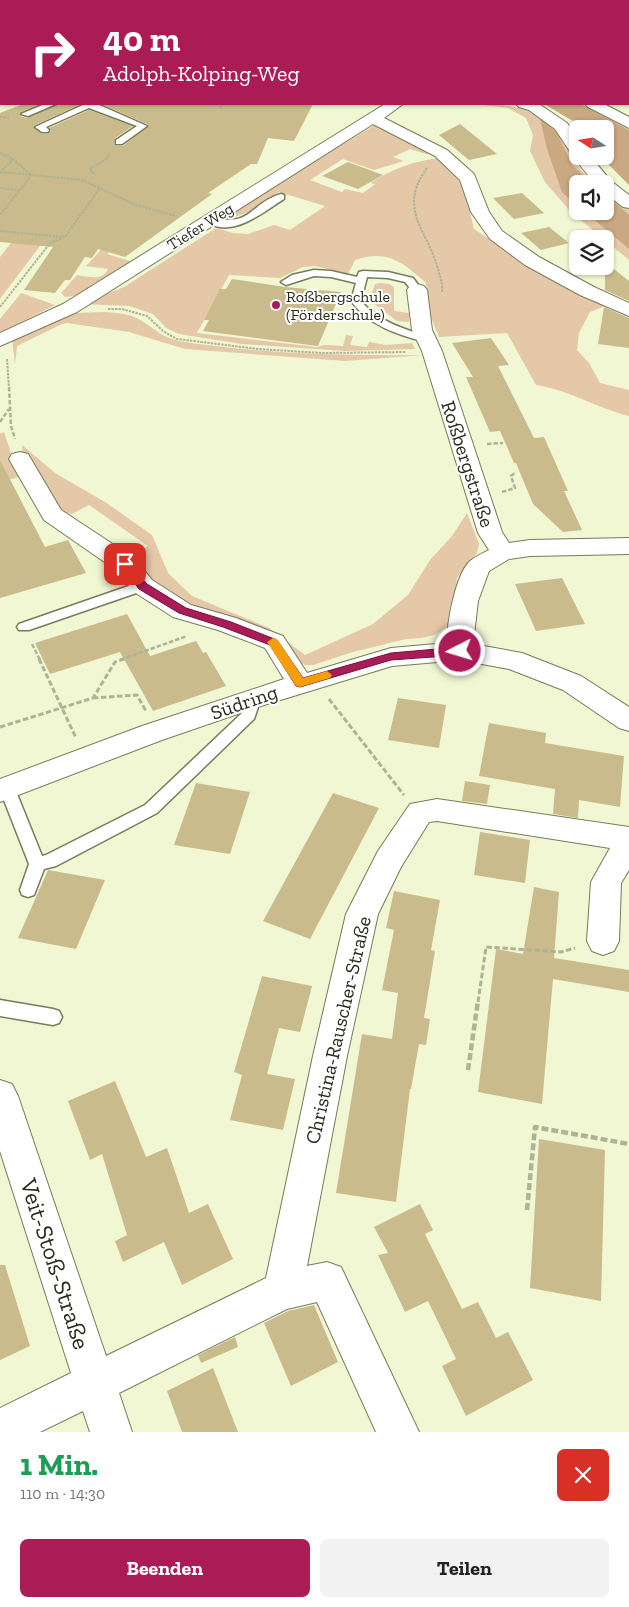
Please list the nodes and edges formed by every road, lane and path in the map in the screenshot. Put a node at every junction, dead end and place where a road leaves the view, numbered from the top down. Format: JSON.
{"nodes":[{"id":1,"x":49,"y":105,"type":"edge"},
{"id":2,"x":90,"y":105,"type":"edge"},
{"id":3,"x":92,"y":105,"type":"edge"},
{"id":4,"x":223,"y":105,"type":"edge"},
{"id":5,"x":393,"y":105,"type":"edge"},
{"id":6,"x":527,"y":105,"type":"edge"},
{"id":7,"x":595,"y":105,"type":"edge"},
{"id":8,"x":220,"y":108,"type":"dead end"},
{"id":9,"x":25,"y":114,"type":"dead end"},
{"id":10,"x":373,"y":118,"type":"junction"},
{"id":11,"x":629,"y":123,"type":"edge"},
{"id":12,"x":45,"y":130,"type":"dead end"},
{"id":13,"x":569,"y":138,"type":"edge"},
{"id":14,"x":119,"y":142,"type":"joint"},
{"id":15,"x":0,"y":153,"type":"edge"},
{"id":16,"x":441,"y":153,"type":"junction"},
{"id":17,"x":13,"y":159,"type":"junction"},
{"id":18,"x":589,"y":165,"type":"edge"},
{"id":19,"x":1,"y":173,"type":"edge"},
{"id":20,"x":95,"y":174,"type":"dead end"},
{"id":21,"x":597,"y":175,"type":"edge"},
{"id":22,"x":31,"y":176,"type":"junction"},
{"id":23,"x":0,"y":188,"type":"edge"},
{"id":24,"x":99,"y":189,"type":"junction"},
{"id":25,"x":20,"y":190,"type":"junction"},
{"id":26,"x":614,"y":191,"type":"edge"},
{"id":27,"x":281,"y":198,"type":"dead end"},
{"id":28,"x":629,"y":203,"type":"edge"},
{"id":29,"x":0,"y":207,"type":"edge"},
{"id":30,"x":6,"y":207,"type":"junction"},
{"id":31,"x":0,"y":215,"type":"edge"},
{"id":32,"x":207,"y":222,"type":"junction"},
{"id":33,"x":0,"y":231,"type":"edge"},
{"id":34,"x":65,"y":237,"type":"junction"},
{"id":35,"x":360,"y":281,"type":"junction"},
{"id":36,"x":286,"y":282,"type":"dead end"},
{"id":37,"x":417,"y":290,"type":"joint"},
{"id":38,"x":0,"y":307,"type":"edge"},
{"id":39,"x":70,"y":308,"type":"junction"},
{"id":40,"x":629,"y":310,"type":"edge"},
{"id":41,"x":427,"y":340,"type":"junction"},
{"id":42,"x":3,"y":347,"type":"edge"},
{"id":43,"x":9,"y":409,"type":"junction"},
{"id":44,"x":0,"y":422,"type":"edge"},
{"id":45,"x":20,"y":459,"type":"joint"},
{"id":46,"x":628,"y":548,"type":"edge"},
{"id":47,"x":503,"y":552,"type":"junction"},
{"id":48,"x":143,"y":586,"type":"junction"},
{"id":49,"x":54,"y":616,"type":"junction"},
{"id":50,"x":214,"y":621,"type":"junction"},
{"id":51,"x":24,"y":626,"type":"dead end"},
{"id":52,"x":460,"y":651,"type":"junction"},
{"id":53,"x":307,"y":681,"type":"junction"},
{"id":54,"x":93,"y":698,"type":"junction"},
{"id":55,"x":254,"y":698,"type":"junction"},
{"id":56,"x":61,"y":709,"type":"junction"},
{"id":57,"x":629,"y":721,"type":"edge"},
{"id":58,"x":0,"y":727,"type":"edge"},
{"id":59,"x":157,"y":732,"type":"junction"},
{"id":60,"x":86,"y":758,"type":"junction"},
{"id":61,"x":4,"y":789,"type":"edge"},
{"id":62,"x":399,"y":789,"type":"dead end"},
{"id":63,"x":629,"y":841,"type":"edge"},
{"id":64,"x":37,"y":864,"type":"junction"},
{"id":65,"x":28,"y":890,"type":"dead end"},
{"id":66,"x":603,"y":941,"type":"joint"},
{"id":67,"x":0,"y":1008,"type":"edge"},
{"id":68,"x":53,"y":1017,"type":"dead end"},
{"id":69,"x":468,"y":1070,"type":"dead end"},
{"id":70,"x":0,"y":1096,"type":"edge"},
{"id":71,"x":629,"y":1144,"type":"edge"},
{"id":72,"x":527,"y":1210,"type":"dead end"},
{"id":73,"x":283,"y":1290,"type":"junction"},
{"id":74,"x":95,"y":1384,"type":"junction"},
{"id":75,"x":0,"y":1430,"type":"edge"},
{"id":76,"x":111,"y":1432,"type":"edge"},
{"id":77,"x":398,"y":1432,"type":"edge"}],
"edges":[{"from":1,"to":9,"type":"lane"},
{"from":2,"to":12,"type":"lane"},
{"from":3,"to":14,"type":"lane"},
{"from":4,"to":8,"type":"path"},
{"from":5,"to":10,"type":"street","name":"Tiefer Weg"},
{"from":6,"to":13,"type":"street"},
{"from":7,"to":11,"type":"street"},
{"from":10,"to":16,"type":"street"},
{"from":10,"to":32,"type":"street","name":"Tiefer Weg"},
{"from":14,"to":20,"type":"path"},
{"from":15,"to":17,"type":"path"},
{"from":16,"to":40,"type":"street"},
{"from":16,"to":41,"type":"path"},
{"from":17,"to":19,"type":"path"},
{"from":17,"to":22,"type":"path"},
{"from":18,"to":21,"type":"street"},
{"from":19,"to":22,"type":"path"},
{"from":22,"to":24,"type":"path"},
{"from":22,"to":25,"type":"path"},
{"from":23,"to":25,"type":"path"},
{"from":24,"to":32,"type":"path"},
{"from":24,"to":34,"type":"path"},
{"from":25,"to":30,"type":"path"},
{"from":26,"to":28,"type":"street"},
{"from":27,"to":32,"type":"lane"},
{"from":29,"to":30,"type":"path"},
{"from":30,"to":31,"type":"path"},
{"from":32,"to":39,"type":"street","name":"Tiefer Weg"},
{"from":33,"to":34,"type":"path"},
{"from":34,"to":38,"type":"path"},
{"from":35,"to":36,"type":"lane"},
{"from":35,"to":37,"type":"lane"},
{"from":35,"to":41,"type":"lane"},
{"from":37,"to":41,"type":"street","name":"Roßbergstraße"},
{"from":39,"to":41,"type":"path"},
{"from":39,"to":42,"type":"street","name":"Tiefer Weg"},
{"from":41,"to":47,"type":"street","name":"Roßbergstraße"},
{"from":42,"to":43,"type":"path"},
{"from":43,"to":44,"type":"path"},
{"from":43,"to":45,"type":"path"},
{"from":45,"to":48,"type":"street"},
{"from":46,"to":47,"type":"street"},
{"from":47,"to":52,"type":"street","name":"Roßbergstraße"},
{"from":48,"to":49,"type":"lane"},
{"from":48,"to":50,"type":"street"},
{"from":49,"to":51,"type":"lane"},
{"from":49,"to":56,"type":"path"},
{"from":50,"to":53,"type":"street"},
{"from":50,"to":54,"type":"path"},
{"from":52,"to":53,"type":"street","name":"Südring"},
{"from":52,"to":57,"type":"street","name":"Südring"},
{"from":53,"to":55,"type":"street","name":"Südring"},
{"from":53,"to":62,"type":"path"},
{"from":54,"to":56,"type":"path"},
{"from":54,"to":59,"type":"path"},
{"from":55,"to":59,"type":"street","name":"Südring"},
{"from":55,"to":64,"type":"lane"},
{"from":56,"to":58,"type":"path"},
{"from":56,"to":60,"type":"path"},
{"from":59,"to":60,"type":"street","name":"Südring"},
{"from":60,"to":61,"type":"street","name":"Südring"},
{"from":61,"to":64,"type":"lane"},
{"from":63,"to":66,"type":"street"},
{"from":63,"to":73,"type":"street","name":"Christina-Rauscher-Straße"},
{"from":64,"to":65,"type":"lane"},
{"from":66,"to":69,"type":"path"},
{"from":67,"to":68,"type":"lane"},
{"from":70,"to":74,"type":"street","name":"Veit-Stoß-Straße"},
{"from":71,"to":72,"type":"path"},
{"from":73,"to":74,"type":"street"},
{"from":73,"to":77,"type":"street"},
{"from":74,"to":75,"type":"street"},
{"from":74,"to":76,"type":"street","name":"Veit-Stoß-Straße"}]}
